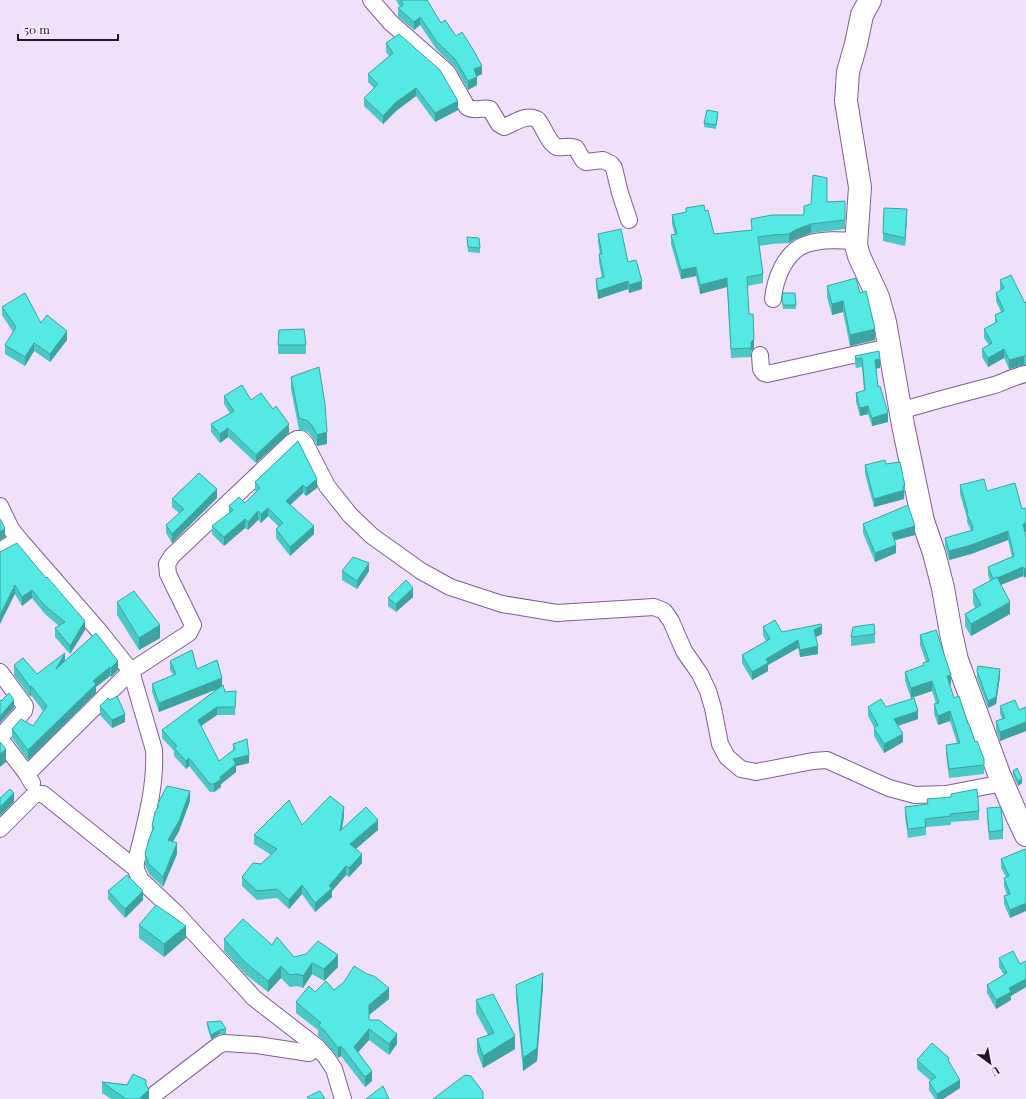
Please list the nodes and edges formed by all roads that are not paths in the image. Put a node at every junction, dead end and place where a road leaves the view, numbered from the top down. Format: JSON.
{"nodes":[{"id":1,"x":372,"y":0,"type":"edge"},
{"id":2,"x":870,"y":0,"type":"edge"},
{"id":3,"x":629,"y":220,"type":"dead end"},
{"id":4,"x":856,"y":241,"type":"junction"},
{"id":5,"x":773,"y":299,"type":"dead end"},
{"id":6,"x":888,"y":347,"type":"junction"},
{"id":7,"x":760,"y":355,"type":"dead end"},
{"id":8,"x":1026,"y":374,"type":"edge"},
{"id":9,"x":900,"y":411,"type":"junction"},
{"id":10,"x":0,"y":506,"type":"edge"},
{"id":11,"x":19,"y":539,"type":"junction"},
{"id":12,"x":0,"y":551,"type":"edge"},
{"id":13,"x":131,"y":671,"type":"junction"},
{"id":14,"x":0,"y":672,"type":"edge"},
{"id":15,"x":27,"y":774,"type":"junction"},
{"id":16,"x":1003,"y":784,"type":"junction"},
{"id":17,"x":37,"y":794,"type":"junction"},
{"id":18,"x":0,"y":829,"type":"edge"},
{"id":19,"x":1026,"y":835,"type":"edge"},
{"id":20,"x":136,"y":868,"type":"junction"},
{"id":21,"x":316,"y":1047,"type":"junction"},
{"id":22,"x":156,"y":1094,"type":"dead end"},
{"id":23,"x":342,"y":1099,"type":"edge"}],
"edges":[{"from":1,"to":3,"type":"street"},
{"from":2,"to":4,"type":"street"},
{"from":4,"to":5,"type":"street"},
{"from":4,"to":6,"type":"street"},
{"from":6,"to":7,"type":"street"},
{"from":6,"to":9,"type":"street"},
{"from":8,"to":9,"type":"street"},
{"from":9,"to":16,"type":"street"},
{"from":10,"to":11,"type":"street"},
{"from":11,"to":12,"type":"street"},
{"from":11,"to":13,"type":"street"},
{"from":13,"to":15,"type":"street"},
{"from":13,"to":16,"type":"street"},
{"from":13,"to":20,"type":"street"},
{"from":14,"to":15,"type":"street"},
{"from":15,"to":17,"type":"street"},
{"from":16,"to":19,"type":"street"},
{"from":17,"to":18,"type":"street"},
{"from":17,"to":20,"type":"street"},
{"from":20,"to":21,"type":"street"},
{"from":21,"to":22,"type":"street"},
{"from":21,"to":23,"type":"street"}]}
